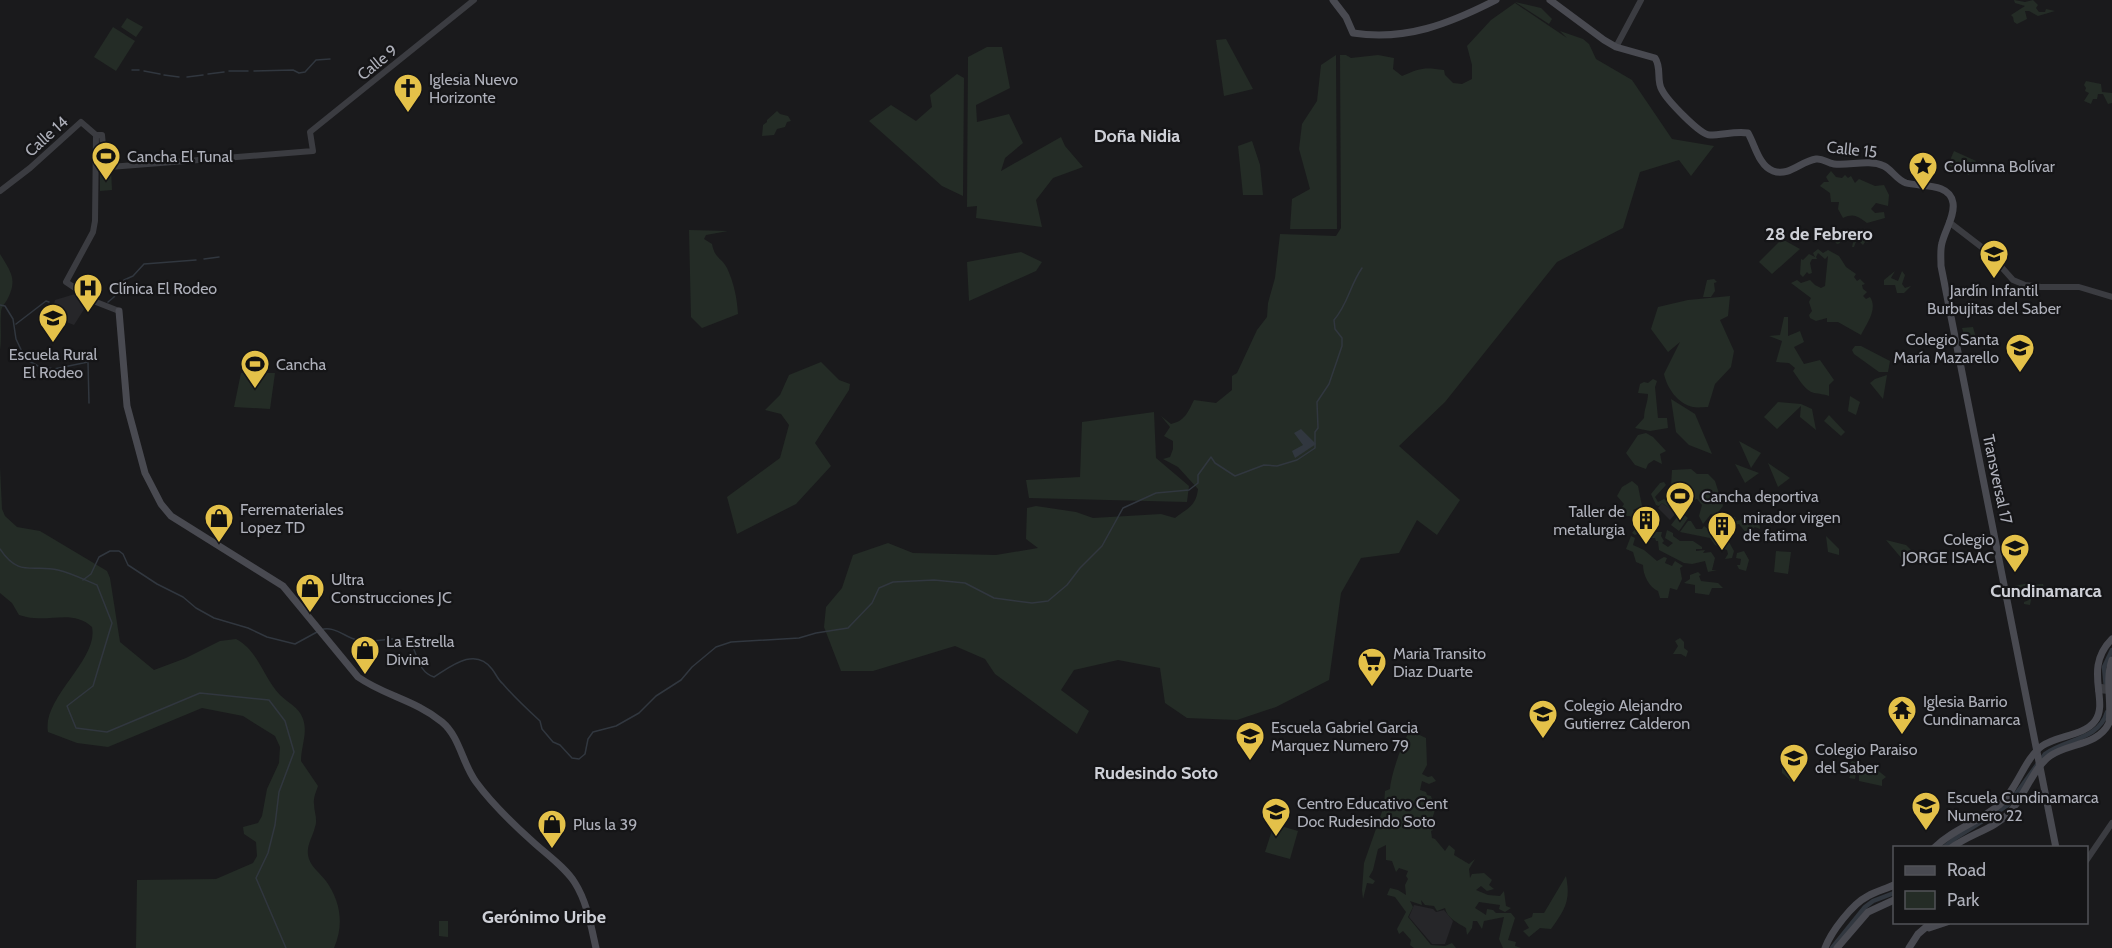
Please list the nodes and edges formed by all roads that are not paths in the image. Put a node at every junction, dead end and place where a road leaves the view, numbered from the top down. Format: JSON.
{"nodes":[{"id":1,"x":474,"y":0,"type":"edge"},
{"id":2,"x":1333,"y":0,"type":"edge"},
{"id":3,"x":1496,"y":0,"type":"edge"},
{"id":4,"x":1550,"y":0,"type":"edge"},
{"id":5,"x":1641,"y":0,"type":"edge"},
{"id":6,"x":1616,"y":47,"type":"junction"},
{"id":7,"x":99,"y":135,"type":"junction"},
{"id":8,"x":97,"y":168,"type":"junction"},
{"id":9,"x":105,"y":168,"type":"junction"},
{"id":10,"x":0,"y":191,"type":"edge"},
{"id":11,"x":1949,"y":222,"type":"junction"},
{"id":12,"x":2112,"y":297,"type":"edge"},
{"id":13,"x":119,"y":311,"type":"joint"},
{"id":14,"x":2112,"y":639,"type":"edge"},
{"id":15,"x":2112,"y":660,"type":"edge"},
{"id":16,"x":2106,"y":689,"type":"edge"},
{"id":17,"x":2038,"y":751,"type":"junction"},
{"id":18,"x":2040,"y":764,"type":"junction"},
{"id":19,"x":2112,"y":823,"type":"edge"},
{"id":20,"x":1936,"y":846,"type":"edge"},
{"id":21,"x":1954,"y":846,"type":"edge"},
{"id":22,"x":2056,"y":846,"type":"edge"},
{"id":23,"x":2088,"y":858,"type":"edge"},
{"id":24,"x":1893,"y":885,"type":"edge"},
{"id":25,"x":1893,"y":900,"type":"edge"},
{"id":26,"x":1930,"y":924,"type":"edge"},
{"id":27,"x":1941,"y":924,"type":"edge"},
{"id":28,"x":1921,"y":931,"type":"junction"},
{"id":29,"x":596,"y":948,"type":"edge"},
{"id":30,"x":1825,"y":948,"type":"edge"},
{"id":31,"x":1838,"y":948,"type":"edge"},
{"id":32,"x":1909,"y":948,"type":"edge"}],
"edges":[{"from":1,"to":9,"type":"street","name":"Calle 9"},
{"from":2,"to":3,"type":"main road"},
{"from":4,"to":6,"type":"main road","name":"Calle 15"},
{"from":5,"to":6,"type":"street"},
{"from":6,"to":11,"type":"main road","name":"Calle 15"},
{"from":7,"to":8,"type":"street"},
{"from":7,"to":9,"type":"street"},
{"from":7,"to":10,"type":"street","name":"Calle 14"},
{"from":8,"to":9,"type":"street"},
{"from":8,"to":13,"type":"street"},
{"from":11,"to":12,"type":"street"},
{"from":11,"to":17,"type":"main road","name":"Transversal 17"},
{"from":13,"to":29,"type":"main road"},
{"from":14,"to":16,"type":"main road"},
{"from":15,"to":16,"type":"main road"},
{"from":16,"to":17,"type":"main road"},
{"from":16,"to":18,"type":"main road"},
{"from":17,"to":18,"type":"main road","name":"Transversal 17"},
{"from":17,"to":20,"type":"main road"},
{"from":18,"to":21,"type":"main road"},
{"from":18,"to":22,"type":"main road","name":"Transversal 17"},
{"from":19,"to":23,"type":"street"},
{"from":24,"to":30,"type":"main road"},
{"from":25,"to":31,"type":"main road"},
{"from":26,"to":28,"type":"main road"},
{"from":27,"to":28,"type":"main road"},
{"from":28,"to":32,"type":"main road"}]}
